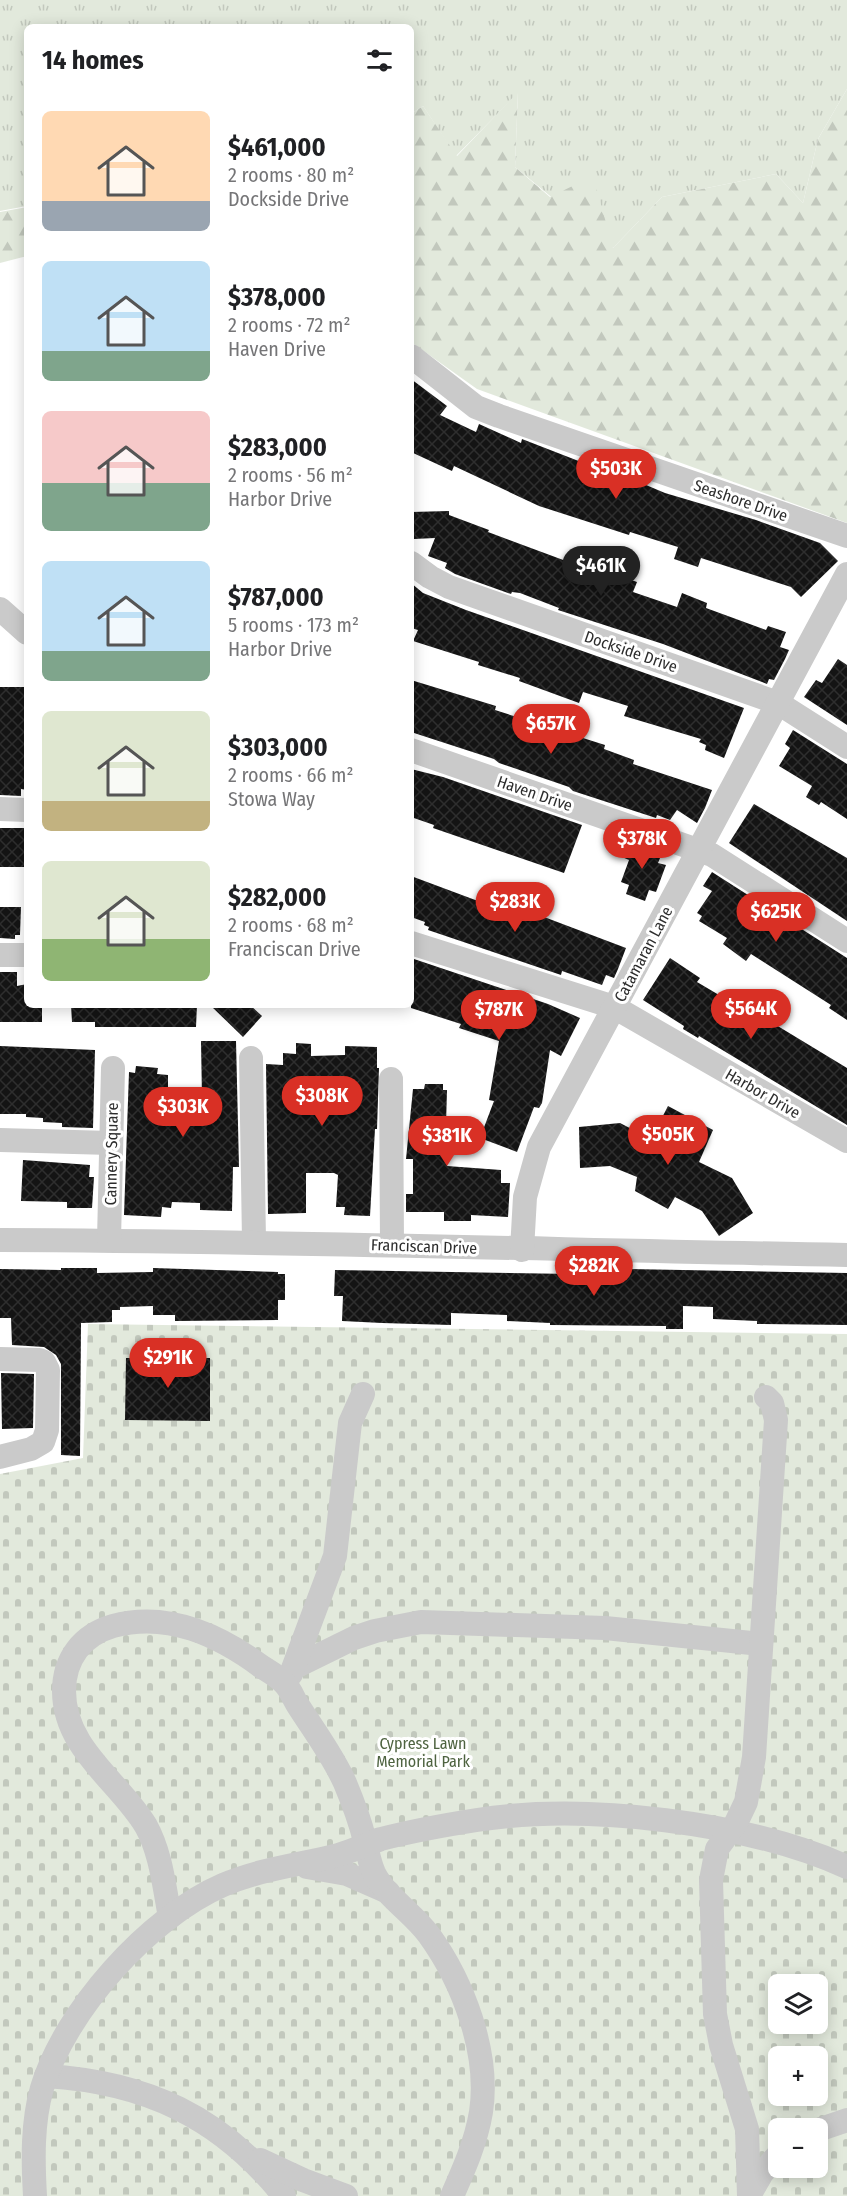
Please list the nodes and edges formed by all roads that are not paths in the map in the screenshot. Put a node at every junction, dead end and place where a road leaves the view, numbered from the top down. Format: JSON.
{"nodes":[{"id":1,"x":414,"y":358,"type":"edge"},
{"id":2,"x":847,"y":536,"type":"edge"},
{"id":3,"x":414,"y":565,"type":"edge"},
{"id":4,"x":847,"y":574,"type":"edge"},
{"id":5,"x":0,"y":609,"type":"edge"},
{"id":6,"x":24,"y":630,"type":"edge"},
{"id":7,"x":778,"y":703,"type":"junction"},
{"id":8,"x":847,"y":747,"type":"edge"},
{"id":9,"x":414,"y":751,"type":"edge"},
{"id":10,"x":0,"y":809,"type":"edge"},
{"id":11,"x":24,"y":810,"type":"edge"},
{"id":12,"x":699,"y":849,"type":"junction"},
{"id":13,"x":847,"y":941,"type":"edge"},
{"id":14,"x":414,"y":944,"type":"edge"},
{"id":15,"x":0,"y":955,"type":"edge"},
{"id":16,"x":24,"y":955,"type":"edge"},
{"id":17,"x":614,"y":1007,"type":"junction"},
{"id":18,"x":251,"y":1058,"type":"dead end"},
{"id":19,"x":113,"y":1068,"type":"dead end"},
{"id":20,"x":391,"y":1079,"type":"dead end"},
{"id":21,"x":0,"y":1140,"type":"edge"},
{"id":22,"x":847,"y":1141,"type":"edge"},
{"id":23,"x":111,"y":1143,"type":"junction"},
{"id":24,"x":0,"y":1240,"type":"edge"},
{"id":25,"x":109,"y":1240,"type":"junction"},
{"id":26,"x":254,"y":1241,"type":"junction"},
{"id":27,"x":392,"y":1245,"type":"junction"},
{"id":28,"x":522,"y":1250,"type":"junction"},
{"id":29,"x":847,"y":1255,"type":"edge"},
{"id":30,"x":0,"y":1359,"type":"edge"},
{"id":31,"x":363,"y":1394,"type":"dead end"},
{"id":32,"x":766,"y":1398,"type":"dead end"},
{"id":33,"x":0,"y":1457,"type":"edge"},
{"id":34,"x":761,"y":1644,"type":"junction"},
{"id":35,"x":290,"y":1676,"type":"junction"},
{"id":36,"x":730,"y":1832,"type":"junction"},
{"id":37,"x":366,"y":1844,"type":"junction"},
{"id":38,"x":282,"y":1867,"type":"junction"},
{"id":39,"x":847,"y":1867,"type":"edge"},
{"id":40,"x":390,"y":1893,"type":"junction"},
{"id":41,"x":170,"y":1917,"type":"junction"},
{"id":42,"x":46,"y":2076,"type":"junction"},
{"id":43,"x":847,"y":2120,"type":"edge"},
{"id":44,"x":828,"y":2127,"type":"edge"},
{"id":45,"x":236,"y":2145,"type":"junction"},
{"id":46,"x":768,"y":2166,"type":"edge"},
{"id":47,"x":35,"y":2196,"type":"edge"},
{"id":48,"x":284,"y":2196,"type":"edge"},
{"id":49,"x":346,"y":2196,"type":"edge"},
{"id":50,"x":452,"y":2196,"type":"edge"},
{"id":51,"x":749,"y":2196,"type":"edge"}],
"edges":[{"from":1,"to":2,"type":"street","name":"Seashore Drive"},
{"from":3,"to":7,"type":"street","name":"Dockside Drive"},
{"from":4,"to":7,"type":"street","name":"Catamaran Lane"},
{"from":5,"to":6,"type":"street"},
{"from":7,"to":8,"type":"street","name":"Dockside Drive"},
{"from":7,"to":12,"type":"street","name":"Catamaran Lane"},
{"from":9,"to":12,"type":"street","name":"Haven Drive"},
{"from":10,"to":11,"type":"street"},
{"from":12,"to":13,"type":"street","name":"Haven Drive"},
{"from":12,"to":17,"type":"street","name":"Catamaran Lane"},
{"from":14,"to":17,"type":"street","name":"Harbor Drive"},
{"from":15,"to":16,"type":"street"},
{"from":17,"to":22,"type":"street","name":"Harbor Drive"},
{"from":17,"to":28,"type":"street","name":"Catamaran Lane"},
{"from":18,"to":26,"type":"street"},
{"from":19,"to":23,"type":"street","name":"Cannery Square"},
{"from":20,"to":27,"type":"street"},
{"from":21,"to":23,"type":"street"},
{"from":23,"to":25,"type":"street","name":"Cannery Square"},
{"from":24,"to":25,"type":"street","name":"Franciscan Drive"},
{"from":25,"to":26,"type":"street","name":"Franciscan Drive"},
{"from":26,"to":27,"type":"street","name":"Franciscan Drive"},
{"from":27,"to":28,"type":"street","name":"Franciscan Drive"},
{"from":28,"to":29,"type":"street","name":"Franciscan Drive"},
{"from":30,"to":33,"type":"street"},
{"from":31,"to":35,"type":"street"},
{"from":32,"to":34,"type":"street"},
{"from":34,"to":35,"type":"street"},
{"from":34,"to":36,"type":"street"},
{"from":35,"to":37,"type":"street"},
{"from":35,"to":41,"type":"street"},
{"from":36,"to":37,"type":"street"},
{"from":36,"to":39,"type":"street"},
{"from":36,"to":51,"type":"street"},
{"from":37,"to":38,"type":"street"},
{"from":37,"to":40,"type":"street"},
{"from":38,"to":40,"type":"street"},
{"from":38,"to":41,"type":"street"},
{"from":40,"to":50,"type":"street"},
{"from":41,"to":42,"type":"street"},
{"from":42,"to":45,"type":"street"},
{"from":42,"to":47,"type":"street"},
{"from":43,"to":44,"type":"street"},
{"from":45,"to":48,"type":"street"},
{"from":45,"to":49,"type":"street"},
{"from":46,"to":51,"type":"street"}]}
